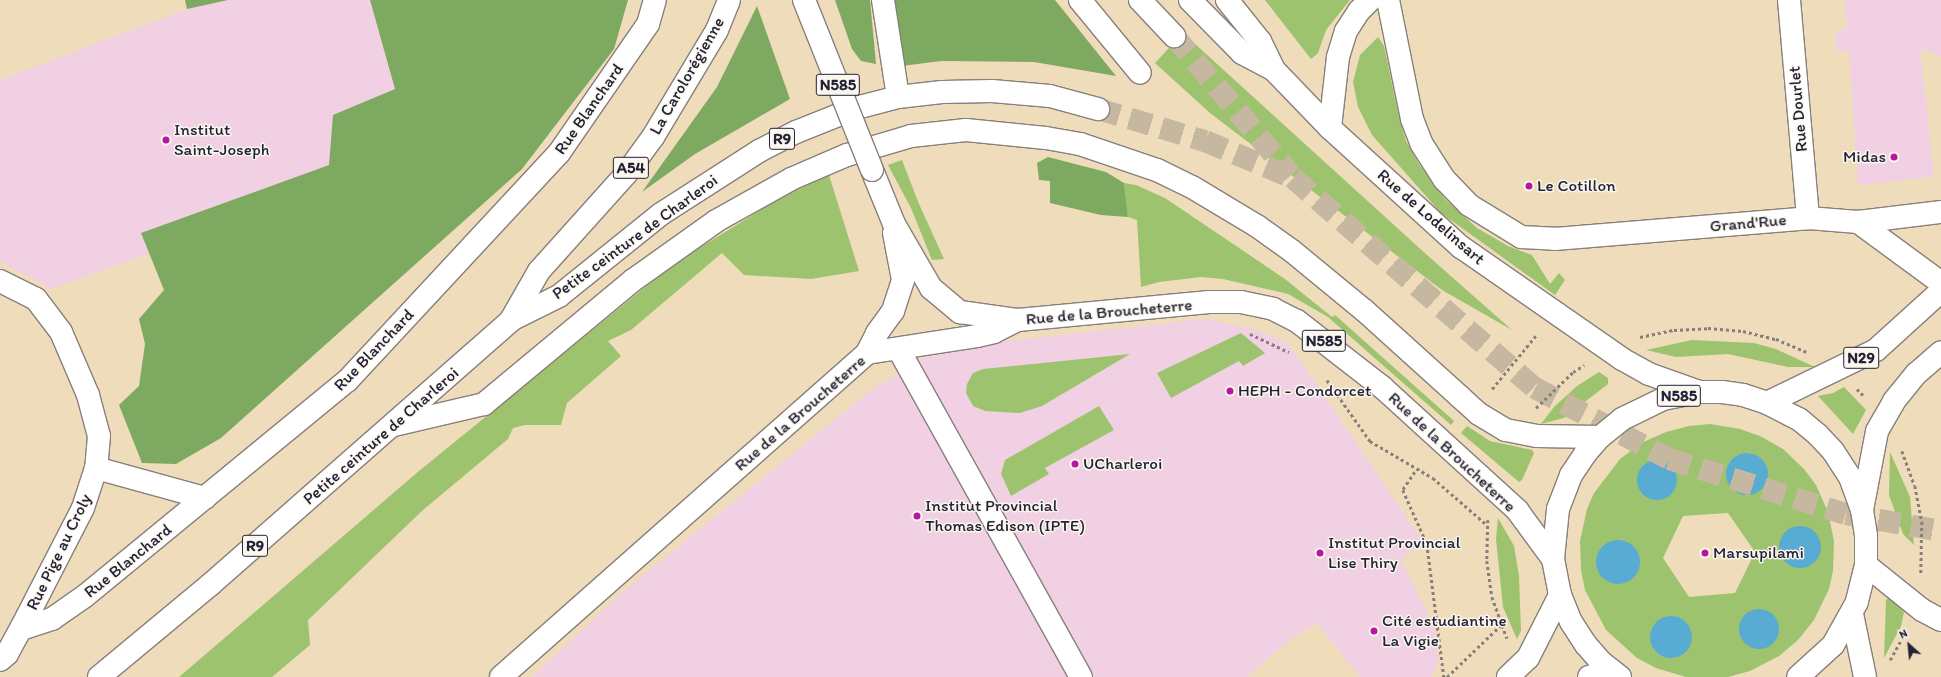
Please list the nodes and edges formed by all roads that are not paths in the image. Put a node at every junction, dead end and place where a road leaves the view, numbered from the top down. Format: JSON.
{"nodes":[{"id":1,"x":655,"y":0,"type":"edge"},
{"id":2,"x":729,"y":0,"type":"edge"},
{"id":3,"x":804,"y":0,"type":"edge"},
{"id":4,"x":883,"y":0,"type":"edge"},
{"id":5,"x":1080,"y":0,"type":"edge"},
{"id":6,"x":1140,"y":0,"type":"edge"},
{"id":7,"x":1190,"y":0,"type":"edge"},
{"id":8,"x":1227,"y":0,"type":"edge"},
{"id":9,"x":1370,"y":0,"type":"edge"},
{"id":10,"x":1388,"y":0,"type":"edge"},
{"id":11,"x":1789,"y":0,"type":"edge"},
{"id":12,"x":1174,"y":36,"type":"tunnel mouth"},
{"id":13,"x":1274,"y":70,"type":"junction"},
{"id":14,"x":1140,"y":73,"type":"dead end"},
{"id":15,"x":898,"y":97,"type":"junction"},
{"id":16,"x":1098,"y":109,"type":"tunnel mouth"},
{"id":17,"x":1330,"y":128,"type":"junction"},
{"id":18,"x":1941,"y":212,"type":"edge"},
{"id":19,"x":1808,"y":218,"type":"junction"},
{"id":20,"x":1858,"y":222,"type":"junction"},
{"id":21,"x":894,"y":224,"type":"junction"},
{"id":22,"x":0,"y":281,"type":"edge"},
{"id":23,"x":1941,"y":283,"type":"edge"},
{"id":24,"x":1941,"y":291,"type":"edge"},
{"id":25,"x":511,"y":320,"type":"junction"},
{"id":26,"x":1018,"y":320,"type":"junction"},
{"id":27,"x":898,"y":350,"type":"junction"},
{"id":28,"x":1941,"y":352,"type":"edge"},
{"id":29,"x":867,"y":353,"type":"junction"},
{"id":30,"x":1700,"y":392,"type":"junction"},
{"id":31,"x":1767,"y":403,"type":"junction"},
{"id":32,"x":394,"y":425,"type":"junction"},
{"id":33,"x":1600,"y":436,"type":"junction"},
{"id":34,"x":96,"y":468,"type":"junction"},
{"id":35,"x":205,"y":498,"type":"junction"},
{"id":36,"x":1862,"y":510,"type":"junction"},
{"id":37,"x":1553,"y":559,"type":"junction"},
{"id":38,"x":1866,"y":564,"type":"junction"},
{"id":39,"x":1560,"y":595,"type":"junction"},
{"id":40,"x":1852,"y":614,"type":"junction"},
{"id":41,"x":1941,"y":620,"type":"edge"},
{"id":42,"x":21,"y":629,"type":"junction"},
{"id":43,"x":0,"y":660,"type":"edge"},
{"id":44,"x":107,"y":671,"type":"edge"},
{"id":45,"x":1615,"y":673,"type":"edge"},
{"id":46,"x":500,"y":677,"type":"edge"},
{"id":47,"x":1081,"y":677,"type":"edge"},
{"id":48,"x":1508,"y":677,"type":"edge"},
{"id":49,"x":1589,"y":677,"type":"edge"},
{"id":50,"x":1798,"y":677,"type":"edge"},
{"id":51,"x":1865,"y":677,"type":"edge"}],
"edges":[{"from":1,"to":35,"type":"main road","name":"Rue Blanchard"},
{"from":2,"to":25,"type":"main road","name":"La Carolorégienne","number":"A54"},
{"from":3,"to":21,"type":"main road","number":"N585","bridge":true},
{"from":4,"to":15,"type":"main road"},
{"from":5,"to":14,"type":"main road"},
{"from":6,"to":12,"type":"main road"},
{"from":7,"to":13,"type":"main road"},
{"from":8,"to":13,"type":"main road","name":"Rue de Lodelinsart"},
{"from":9,"to":17,"type":"main road"},
{"from":10,"to":19,"type":"main road","name":"Grand'Rue"},
{"from":11,"to":19,"type":"main road","name":"Rue Dourlet"},
{"from":13,"to":17,"type":"main road","name":"Rue de Lodelinsart"},
{"from":15,"to":16,"type":"main road","name":"Petite ceinture de Charleroi","number":"R9"},
{"from":15,"to":25,"type":"main road","name":"Petite ceinture de Charleroi","number":"R9"},
{"from":17,"to":30,"type":"main road","name":"Rue de Lodelinsart"},
{"from":18,"to":20,"type":"main road","name":"Grand'Rue"},
{"from":19,"to":20,"type":"main road","name":"Grand'Rue"},
{"from":20,"to":23,"type":"main road"},
{"from":21,"to":26,"type":"main road","number":"N585"},
{"from":21,"to":29,"type":"main road","number":"N585"},
{"from":22,"to":34,"type":"main road","name":"Rue Pige au Croly"},
{"from":24,"to":31,"type":"main road","number":"N29"},
{"from":25,"to":32,"type":"main road","name":"Petite ceinture de Charleroi","number":"R9"},
{"from":26,"to":27,"type":"main road","name":"Rue de la Broucheterre","number":"N585"},
{"from":26,"to":37,"type":"main road","name":"Rue de la Broucheterre","number":"N585"},
{"from":27,"to":29,"type":"main road","name":"Rue de la Broucheterre","number":"N585"},
{"from":27,"to":47,"type":"main road"},
{"from":28,"to":36,"type":"main road"},
{"from":29,"to":46,"type":"main road","name":"Rue de la Broucheterre","number":"N585"},
{"from":30,"to":31,"type":"main road","number":"N585"},
{"from":30,"to":33,"type":"main road","number":"N585"},
{"from":31,"to":36,"type":"main road","number":"N585"},
{"from":32,"to":33,"type":"main road"},
{"from":32,"to":44,"type":"main road","name":"Petite ceinture de Charleroi","number":"R9"},
{"from":33,"to":37,"type":"main road","number":"N585"},
{"from":34,"to":35,"type":"main road"},
{"from":34,"to":42,"type":"main road","name":"Rue Pige au Croly"},
{"from":35,"to":42,"type":"main road","name":"Rue Blanchard"},
{"from":36,"to":38,"type":"main road","number":"N585"},
{"from":37,"to":39,"type":"main road","number":"N585"},
{"from":38,"to":40,"type":"main road","number":"N585"},
{"from":38,"to":41,"type":"main road"},
{"from":39,"to":45,"type":"main road","number":"N585"},
{"from":39,"to":48,"type":"main road"},
{"from":40,"to":50,"type":"main road","number":"N585"},
{"from":40,"to":51,"type":"main road"},
{"from":42,"to":43,"type":"main road","name":"Rue Pige au Croly"},
{"from":45,"to":49,"type":"main road"}]}
